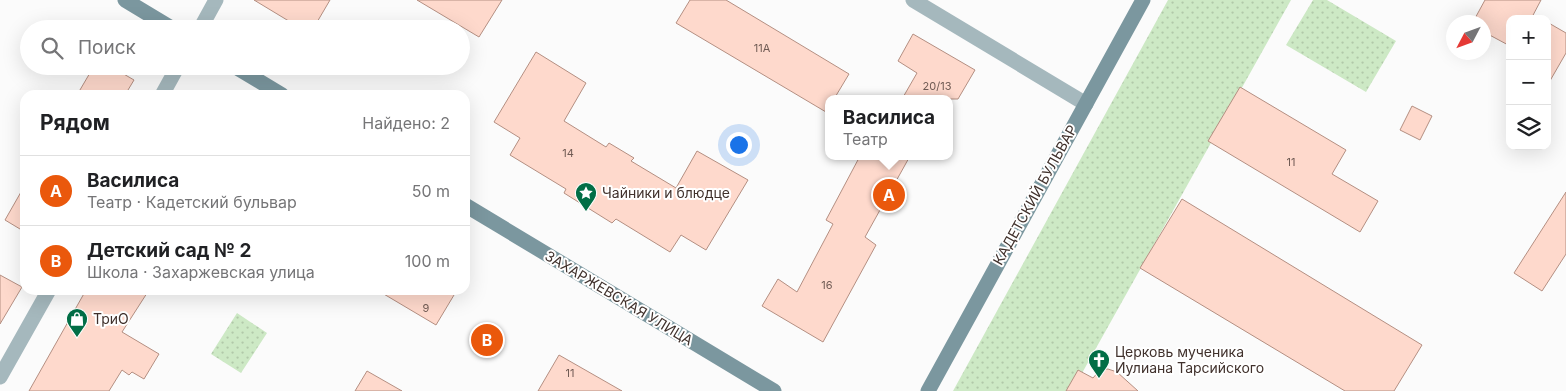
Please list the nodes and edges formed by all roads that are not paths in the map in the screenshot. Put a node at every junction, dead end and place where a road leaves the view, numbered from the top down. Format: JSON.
{"nodes":[{"id":1,"x":125,"y":0,"type":"edge"},
{"id":2,"x":216,"y":0,"type":"edge"},
{"id":3,"x":913,"y":0,"type":"edge"},
{"id":4,"x":1143,"y":0,"type":"edge"},
{"id":5,"x":158,"y":20,"type":"edge"},
{"id":6,"x":205,"y":20,"type":"edge"},
{"id":7,"x":173,"y":75,"type":"edge"},
{"id":8,"x":249,"y":75,"type":"edge"},
{"id":9,"x":165,"y":90,"type":"edge"},
{"id":10,"x":274,"y":90,"type":"edge"},
{"id":11,"x":1086,"y":104,"type":"junction"},
{"id":12,"x":470,"y":208,"type":"edge"},
{"id":13,"x":46,"y":295,"type":"edge"},
{"id":14,"x":0,"y":377,"type":"edge"},
{"id":15,"x":774,"y":391,"type":"edge"},
{"id":16,"x":928,"y":391,"type":"edge"}],
"edges":[{"from":1,"to":5,"type":"street"},
{"from":2,"to":6,"type":"street"},
{"from":3,"to":11,"type":"street"},
{"from":4,"to":11,"type":"street","name":"КАДЕТСКИЙ БУЛЬВАР"},
{"from":7,"to":9,"type":"street"},
{"from":8,"to":10,"type":"street"},
{"from":11,"to":16,"type":"street","name":"КАДЕТСКИЙ БУЛЬВАР"},
{"from":12,"to":15,"type":"street","name":"ЗАХАРЖЕВСКАЯ УЛИЦА"},
{"from":13,"to":14,"type":"street"}]}
